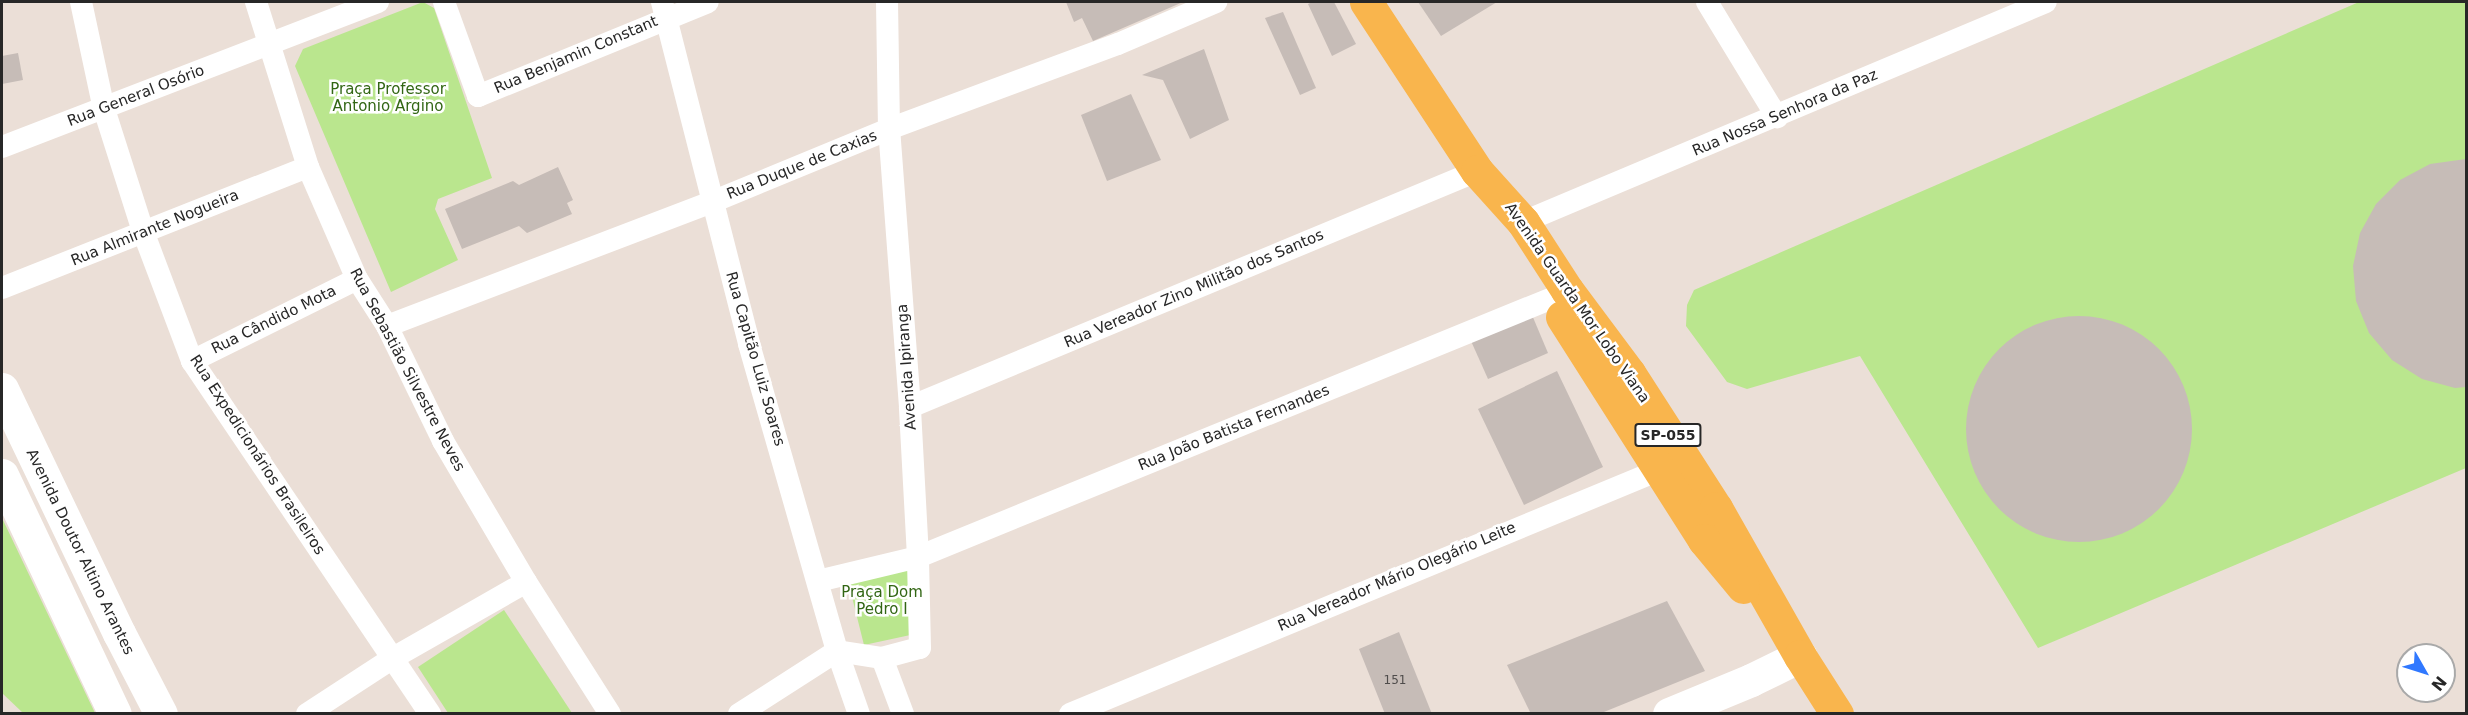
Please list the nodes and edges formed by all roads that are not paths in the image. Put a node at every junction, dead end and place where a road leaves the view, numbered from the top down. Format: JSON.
{"nodes":[{"id":1,"x":81,"y":2,"type":"edge"},
{"id":2,"x":256,"y":2,"type":"edge"},
{"id":3,"x":378,"y":2,"type":"edge"},
{"id":4,"x":444,"y":2,"type":"edge"},
{"id":5,"x":708,"y":2,"type":"edge"},
{"id":6,"x":887,"y":2,"type":"edge"},
{"id":7,"x":1216,"y":2,"type":"edge"},
{"id":8,"x":1366,"y":2,"type":"edge"},
{"id":9,"x":1707,"y":2,"type":"edge"},
{"id":10,"x":2046,"y":2,"type":"edge"},
{"id":11,"x":664,"y":9,"type":"edge"},
{"id":12,"x":270,"y":44,"type":"junction"},
{"id":13,"x":104,"y":109,"type":"junction"},
{"id":14,"x":1777,"y":117,"type":"junction"},
{"id":15,"x":889,"y":129,"type":"junction"},
{"id":16,"x":2,"y":147,"type":"edge"},
{"id":17,"x":308,"y":167,"type":"junction"},
{"id":18,"x":1477,"y":171,"type":"junction"},
{"id":19,"x":712,"y":202,"type":"junction"},
{"id":20,"x":1523,"y":222,"type":"junction"},
{"id":21,"x":144,"y":234,"type":"junction"},
{"id":22,"x":357,"y":279,"type":"junction"},
{"id":23,"x":2,"y":288,"type":"edge"},
{"id":24,"x":1550,"y":298,"type":"junction"},
{"id":25,"x":387,"y":326,"type":"junction"},
{"id":26,"x":192,"y":361,"type":"junction"},
{"id":27,"x":2,"y":389,"type":"edge"},
{"id":28,"x":910,"y":406,"type":"junction"},
{"id":29,"x":1659,"y":470,"type":"junction"},
{"id":30,"x":2,"y":475,"type":"edge"},
{"id":31,"x":1716,"y":508,"type":"junction"},
{"id":32,"x":918,"y":557,"type":"junction"},
{"id":33,"x":818,"y":581,"type":"junction"},
{"id":34,"x":526,"y":582,"type":"junction"},
{"id":35,"x":837,"y":651,"type":"junction"},
{"id":36,"x":1800,"y":656,"type":"junction"},
{"id":37,"x":393,"y":658,"type":"junction"},
{"id":38,"x":882,"y":658,"type":"junction"},
{"id":39,"x":116,"y":714,"type":"edge"},
{"id":40,"x":161,"y":714,"type":"edge"},
{"id":41,"x":307,"y":714,"type":"edge"},
{"id":42,"x":430,"y":714,"type":"edge"},
{"id":43,"x":610,"y":714,"type":"edge"},
{"id":44,"x":739,"y":714,"type":"edge"},
{"id":45,"x":859,"y":714,"type":"edge"},
{"id":46,"x":903,"y":714,"type":"edge"},
{"id":47,"x":1070,"y":714,"type":"edge"},
{"id":48,"x":1668,"y":714,"type":"edge"},
{"id":49,"x":1837,"y":714,"type":"edge"}],
"edges":[{"from":1,"to":13,"type":"street","name":"Rua Expedicionários Brasileiros"},
{"from":2,"to":12,"type":"street","name":"Rua Sebastião Silvestre Neves"},
{"from":3,"to":12,"type":"street","name":"Rua General Osório"},
{"from":4,"to":11,"type":"street","name":"Rua Benjamin Constant"},
{"from":5,"to":11,"type":"street","name":"Rua Benjamin Constant"},
{"from":6,"to":15,"type":"street","name":"Avenida Ipiranga"},
{"from":7,"to":15,"type":"street","name":"Rua Duque de Caxias"},
{"from":8,"to":18,"type":"main road","name":"Avenida Guarda Mor Lobo Viana","number":"SP-055"},
{"from":9,"to":14,"type":"street"},
{"from":10,"to":14,"type":"street","name":"Rua Nossa Senhora da Paz"},
{"from":11,"to":19,"type":"street","name":"Rua Capitão Luiz Soares"},
{"from":12,"to":13,"type":"street","name":"Rua General Osório"},
{"from":12,"to":17,"type":"street","name":"Rua Sebastião Silvestre Neves"},
{"from":13,"to":16,"type":"street","name":"Rua General Osório"},
{"from":13,"to":21,"type":"street","name":"Rua Expedicionários Brasileiros"},
{"from":14,"to":20,"type":"street","name":"Rua Nossa Senhora da Paz"},
{"from":15,"to":19,"type":"street","name":"Rua Duque de Caxias"},
{"from":15,"to":28,"type":"street","name":"Avenida Ipiranga"},
{"from":17,"to":21,"type":"street","name":"Rua Almirante Nogueira"},
{"from":17,"to":22,"type":"street","name":"Rua Sebastião Silvestre Neves"},
{"from":18,"to":20,"type":"main road","name":"Avenida Guarda Mor Lobo Viana","number":"SP-055"},
{"from":18,"to":24,"type":"main road","name":"Avenida Guarda Mor Lobo Viana","number":"SP-055"},
{"from":18,"to":28,"type":"street","name":"Rua Vereador Zino Militão dos Santos"},
{"from":19,"to":25,"type":"street","name":"Rua Duque de Caxias"},
{"from":19,"to":33,"type":"street","name":"Rua Capitão Luiz Soares"},
{"from":20,"to":31,"type":"main road","name":"Avenida Guarda Mor Lobo Viana","number":"SP-055"},
{"from":21,"to":23,"type":"street","name":"Rua Almirante Nogueira"},
{"from":21,"to":26,"type":"street","name":"Rua Expedicionários Brasileiros"},
{"from":22,"to":25,"type":"street","name":"Rua Sebastião Silvestre Neves"},
{"from":22,"to":26,"type":"street","name":"Rua Cândido Mota"},
{"from":24,"to":29,"type":"main road","name":"Avenida Guarda Mor Lobo Viana","number":"SP-055"},
{"from":24,"to":32,"type":"street","name":"Rua João Batista Fernandes"},
{"from":25,"to":34,"type":"street","name":"Rua Sebastião Silvestre Neves"},
{"from":26,"to":37,"type":"street","name":"Rua Expedicionários Brasileiros"},
{"from":27,"to":40,"type":"main road","name":"Avenida Doutor Altino Arantes"},
{"from":28,"to":32,"type":"street","name":"Avenida Ipiranga"},
{"from":29,"to":31,"type":"street"},
{"from":29,"to":36,"type":"main road","name":"Avenida Guarda Mor Lobo Viana","number":"SP-055"},
{"from":29,"to":47,"type":"street","name":"Rua Vereador Mário Olegário Leite"},
{"from":30,"to":39,"type":"main road"},
{"from":31,"to":36,"type":"main road","name":"Avenida Guarda Mor Lobo Viana","number":"SP-055"},
{"from":32,"to":33,"type":"street","name":"Rua João Batista Fernandes"},
{"from":32,"to":38,"type":"street","name":"Avenida Ipiranga"},
{"from":33,"to":35,"type":"street","name":"Rua Capitão Luiz Soares"},
{"from":34,"to":37,"type":"street"},
{"from":34,"to":43,"type":"street","name":"Rua Sebastião Silvestre Neves"},
{"from":35,"to":38,"type":"street","name":"Avenida Ipiranga"},
{"from":35,"to":44,"type":"street"},
{"from":35,"to":45,"type":"street","name":"Rua Capitão Luiz Soares"},
{"from":36,"to":48,"type":"main road"},
{"from":36,"to":49,"type":"main road","name":"Avenida Guarda Mor Lobo Viana","number":"SP-055"},
{"from":37,"to":41,"type":"street"},
{"from":37,"to":42,"type":"street","name":"Rua Expedicionários Brasileiros"},
{"from":38,"to":46,"type":"street"}]}
